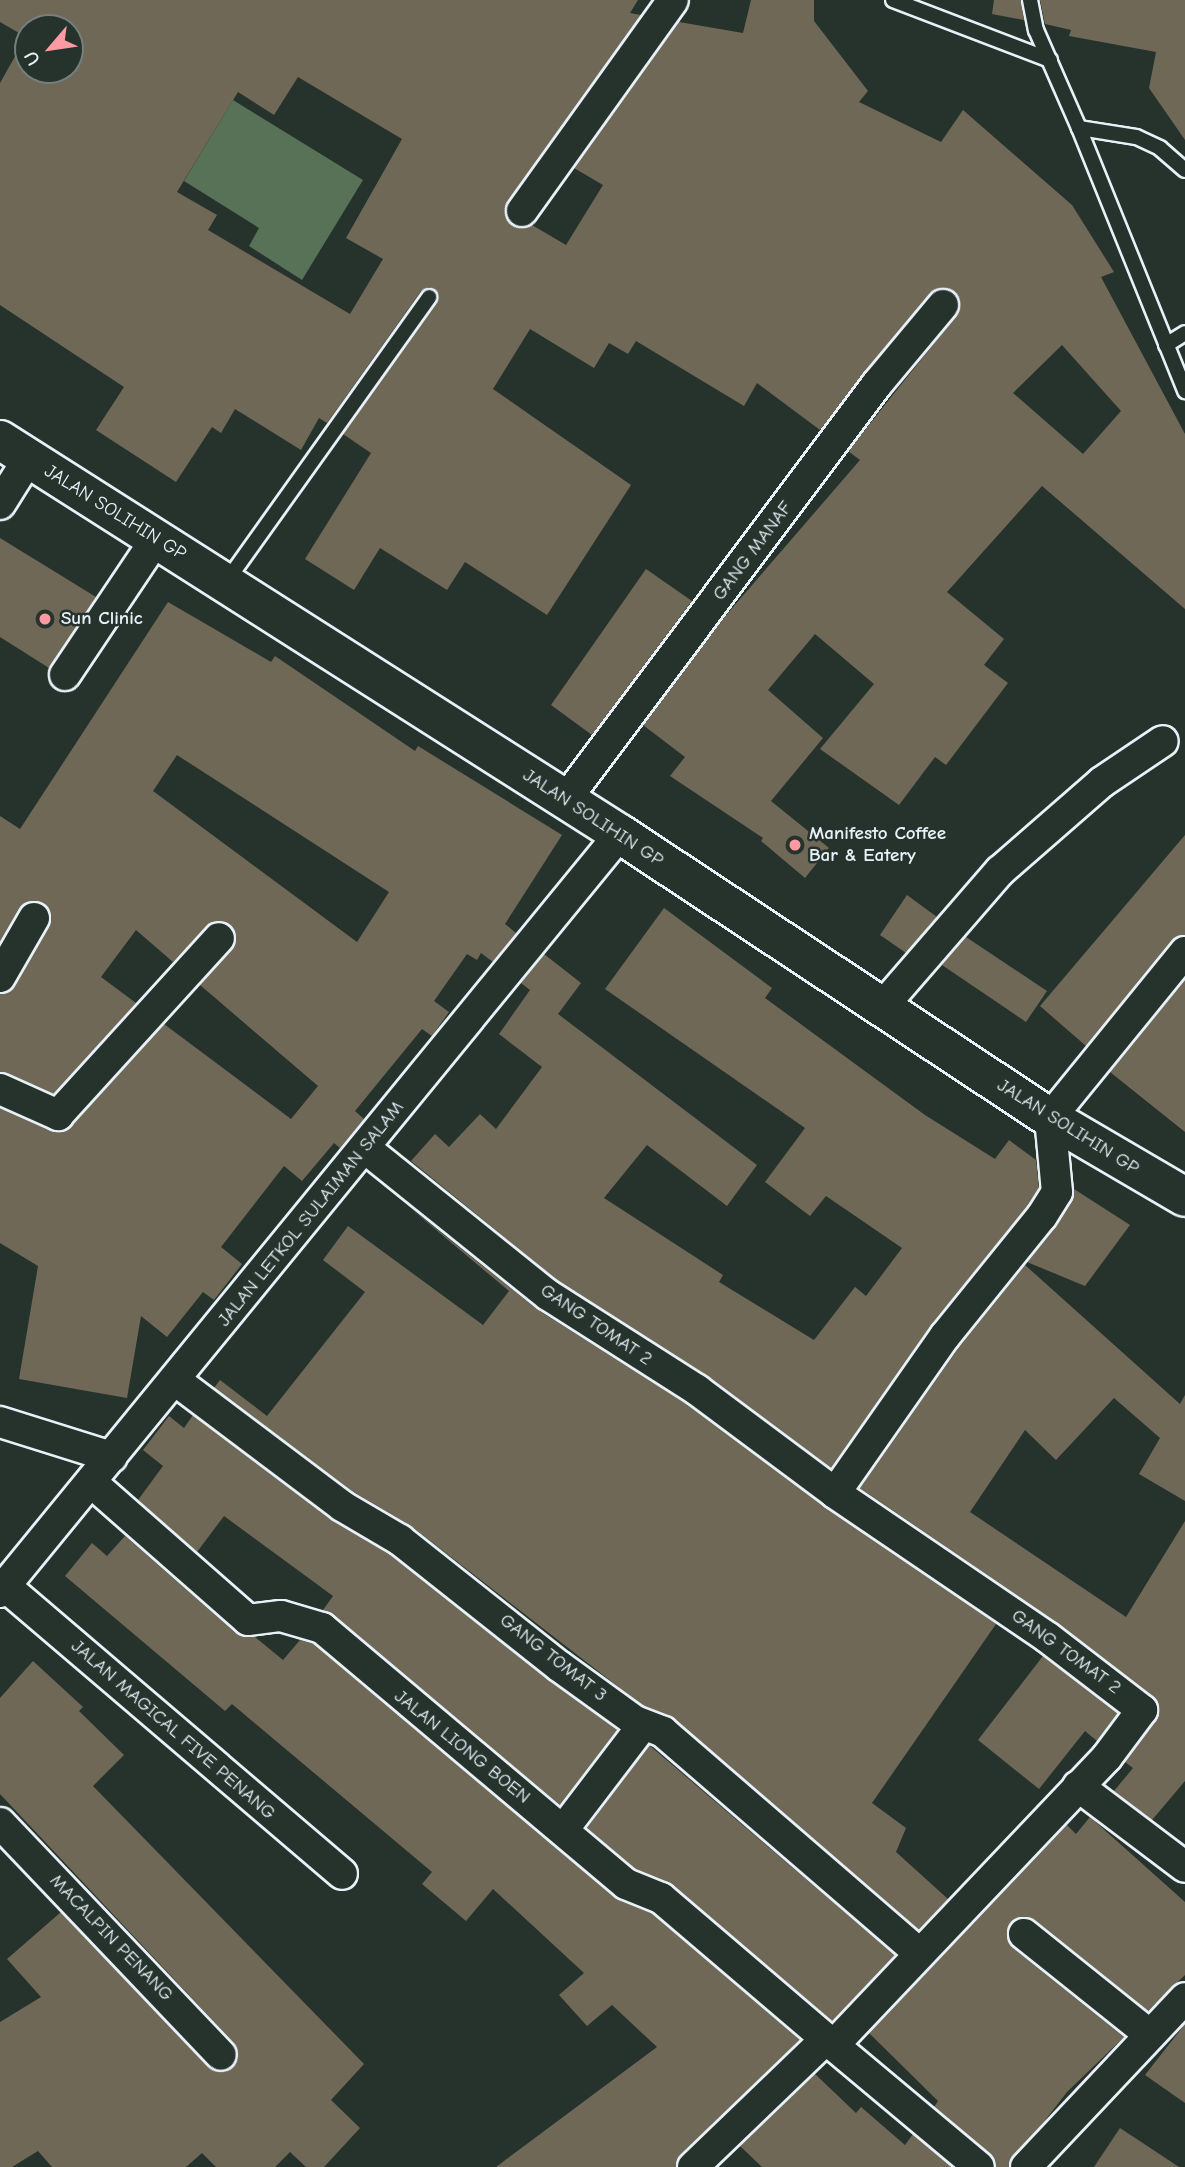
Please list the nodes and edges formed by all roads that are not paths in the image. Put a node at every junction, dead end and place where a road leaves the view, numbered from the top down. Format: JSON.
{"nodes":[{"id":1,"x":673,"y":0,"type":"edge"},
{"id":2,"x":893,"y":0,"type":"edge"},
{"id":3,"x":1030,"y":0,"type":"edge"},
{"id":4,"x":1049,"y":60,"type":"junction"},
{"id":5,"x":1079,"y":128,"type":"junction"},
{"id":6,"x":1185,"y":170,"type":"edge"},
{"id":7,"x":522,"y":211,"type":"dead end"},
{"id":8,"x":429,"y":297,"type":"dead end"},
{"id":9,"x":943,"y":305,"type":"dead end"},
{"id":10,"x":1185,"y":333,"type":"edge"},
{"id":11,"x":1166,"y":345,"type":"junction"},
{"id":12,"x":1185,"y":391,"type":"edge"},
{"id":13,"x":15,"y":449,"type":"edge"},
{"id":14,"x":0,"y":504,"type":"edge"},
{"id":15,"x":156,"y":539,"type":"junction"},
{"id":16,"x":225,"y":583,"type":"junction"},
{"id":17,"x":65,"y":675,"type":"dead end"},
{"id":18,"x":1163,"y":741,"type":"dead end"},
{"id":19,"x":566,"y":799,"type":"junction"},
{"id":20,"x":620,"y":834,"type":"junction"},
{"id":21,"x":34,"y":918,"type":"dead end"},
{"id":22,"x":219,"y":938,"type":"dead end"},
{"id":23,"x":1185,"y":951,"type":"edge"},
{"id":24,"x":0,"y":977,"type":"edge"},
{"id":25,"x":882,"y":1007,"type":"junction"},
{"id":26,"x":0,"y":1088,"type":"edge"},
{"id":27,"x":1050,"y":1118,"type":"junction"},
{"id":28,"x":365,"y":1149,"type":"junction"},
{"id":29,"x":1185,"y":1197,"type":"edge"},
{"id":30,"x":175,"y":1380,"type":"junction"},
{"id":31,"x":0,"y":1422,"type":"edge"},
{"id":32,"x":112,"y":1457,"type":"junction"},
{"id":33,"x":91,"y":1482,"type":"junction"},
{"id":34,"x":835,"y":1493,"type":"junction"},
{"id":35,"x":2,"y":1589,"type":"edge"},
{"id":36,"x":643,"y":1725,"type":"junction"},
{"id":37,"x":1078,"y":1786,"type":"junction"},
{"id":38,"x":0,"y":1823,"type":"edge"},
{"id":39,"x":563,"y":1830,"type":"junction"},
{"id":40,"x":1185,"y":1867,"type":"edge"},
{"id":41,"x":342,"y":1874,"type":"dead end"},
{"id":42,"x":1024,"y":1934,"type":"dead end"},
{"id":43,"x":918,"y":1952,"type":"junction"},
{"id":44,"x":1185,"y":1998,"type":"edge"},
{"id":45,"x":1150,"y":2035,"type":"junction"},
{"id":46,"x":830,"y":2042,"type":"junction"},
{"id":47,"x":221,"y":2055,"type":"dead end"},
{"id":48,"x":693,"y":2167,"type":"edge"},
{"id":49,"x":979,"y":2167,"type":"edge"},
{"id":50,"x":1026,"y":2167,"type":"edge"}],
"edges":[{"from":1,"to":7,"type":"street"},
{"from":2,"to":4,"type":"lane"},
{"from":3,"to":4,"type":"lane"},
{"from":4,"to":5,"type":"lane"},
{"from":5,"to":6,"type":"lane"},
{"from":5,"to":11,"type":"lane"},
{"from":8,"to":16,"type":"lane"},
{"from":9,"to":19,"type":"street","name":"GANG MANAF"},
{"from":10,"to":11,"type":"lane"},
{"from":11,"to":12,"type":"lane"},
{"from":13,"to":14,"type":"street"},
{"from":13,"to":15,"type":"main road","name":"JALAN SOLIHIN GP"},
{"from":15,"to":16,"type":"main road","name":"JALAN SOLIHIN GP"},
{"from":15,"to":17,"type":"street"},
{"from":16,"to":19,"type":"main road","name":"JALAN SOLIHIN GP"},
{"from":18,"to":25,"type":"street"},
{"from":19,"to":20,"type":"main road","name":"JALAN SOLIHIN GP"},
{"from":20,"to":25,"type":"main road","name":"JALAN SOLIHIN GP"},
{"from":20,"to":28,"type":"street","name":"JALAN LETKOL SULAIMAN SALAM"},
{"from":21,"to":24,"type":"street"},
{"from":22,"to":26,"type":"street"},
{"from":23,"to":27,"type":"street"},
{"from":25,"to":27,"type":"main road","name":"JALAN SOLIHIN GP"},
{"from":27,"to":29,"type":"main road","name":"JALAN SOLIHIN GP"},
{"from":27,"to":34,"type":"street"},
{"from":28,"to":30,"type":"street","name":"JALAN LETKOL SULAIMAN SALAM"},
{"from":28,"to":34,"type":"street","name":"GANG TOMAT 2"},
{"from":30,"to":32,"type":"street","name":"JALAN LETKOL SULAIMAN SALAM"},
{"from":30,"to":36,"type":"street","name":"GANG TOMAT 3"},
{"from":31,"to":32,"type":"street"},
{"from":32,"to":33,"type":"street","name":"JALAN LETKOL SULAIMAN SALAM"},
{"from":33,"to":35,"type":"street","name":"JALAN LETKOL SULAIMAN SALAM"},
{"from":33,"to":39,"type":"street","name":"JALAN LIONG BOEN"},
{"from":34,"to":37,"type":"street","name":"GANG TOMAT 2"},
{"from":35,"to":41,"type":"street","name":"JALAN MAGICAL FIVE PENANG"},
{"from":36,"to":39,"type":"street"},
{"from":36,"to":43,"type":"street","name":"GANG TOMAT 3"},
{"from":37,"to":40,"type":"street"},
{"from":37,"to":43,"type":"street"},
{"from":38,"to":47,"type":"street","name":"MACALPIN PENANG"},
{"from":39,"to":46,"type":"street","name":"JALAN LIONG BOEN"},
{"from":42,"to":45,"type":"street"},
{"from":43,"to":46,"type":"street"},
{"from":44,"to":45,"type":"street"},
{"from":45,"to":50,"type":"street"},
{"from":46,"to":48,"type":"street"},
{"from":46,"to":49,"type":"street","name":"JALAN LIONG BOEN"}]}
